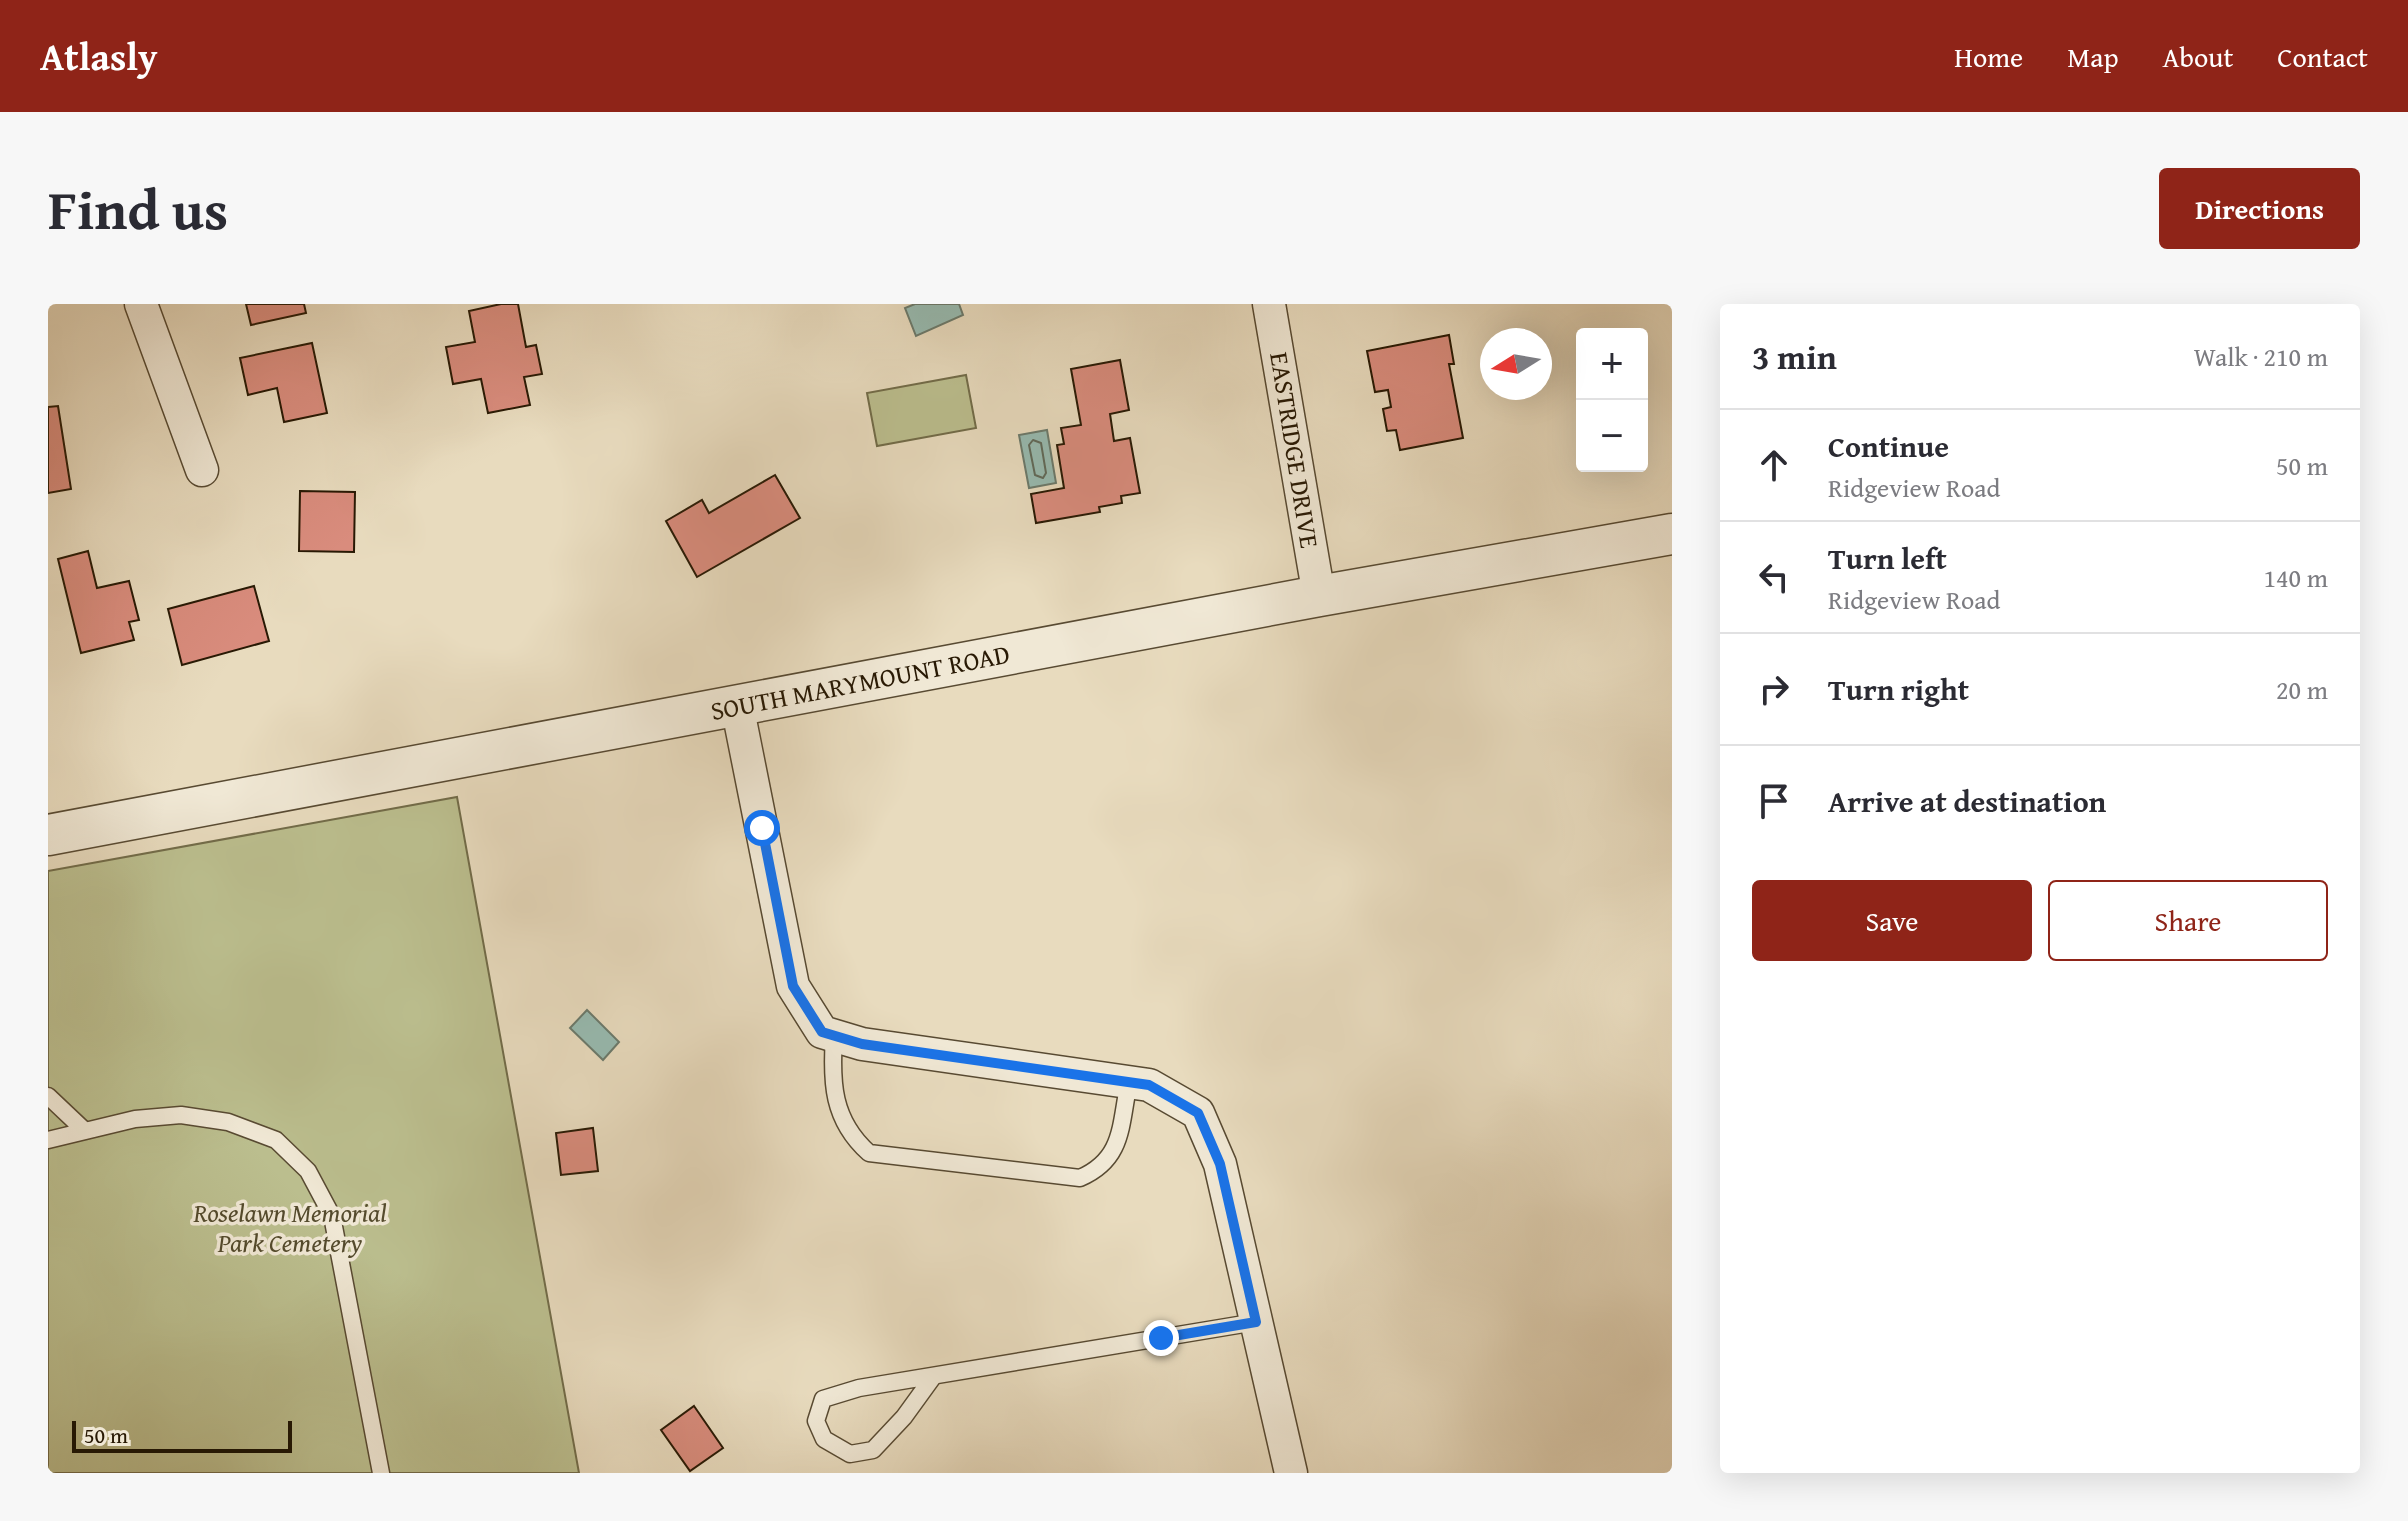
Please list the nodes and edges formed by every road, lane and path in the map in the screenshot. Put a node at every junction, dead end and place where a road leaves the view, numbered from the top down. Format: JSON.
{"nodes":[{"id":1,"x":141,"y":304,"type":"edge"},
{"id":2,"x":1269,"y":304,"type":"edge"},
{"id":3,"x":202,"y":470,"type":"dead end"},
{"id":4,"x":1672,"y":534,"type":"edge"},
{"id":5,"x":1319,"y":596,"type":"junction"},
{"id":6,"x":737,"y":705,"type":"junction"},
{"id":7,"x":48,"y":835,"type":"edge"},
{"id":8,"x":834,"y":1036,"type":"junction"},
{"id":9,"x":1129,"y":1082,"type":"junction"},
{"id":10,"x":48,"y":1096,"type":"edge"},
{"id":11,"x":85,"y":1131,"type":"junction"},
{"id":12,"x":48,"y":1140,"type":"edge"},
{"id":13,"x":1256,"y":1322,"type":"junction"},
{"id":14,"x":933,"y":1377,"type":"junction"},
{"id":15,"x":381,"y":1473,"type":"edge"},
{"id":16,"x":1291,"y":1473,"type":"edge"}],
"edges":[{"from":1,"to":3,"type":"street"},
{"from":2,"to":5,"type":"street","name":"EASTRIDGE DRIVE"},
{"from":4,"to":5,"type":"street","name":"SOUTH MARYMOUNT ROAD"},
{"from":5,"to":6,"type":"street","name":"SOUTH MARYMOUNT ROAD"},
{"from":6,"to":7,"type":"street","name":"SOUTH MARYMOUNT ROAD"},
{"from":6,"to":8,"type":"street"},
{"from":8,"to":9,"type":"street"},
{"from":8,"to":9,"type":"lane"},
{"from":9,"to":13,"type":"street"},
{"from":10,"to":11,"type":"lane"},
{"from":11,"to":12,"type":"lane"},
{"from":11,"to":15,"type":"lane"},
{"from":13,"to":14,"type":"lane"},
{"from":13,"to":16,"type":"street"},
{"from":14,"to":14,"type":"lane"}]}
